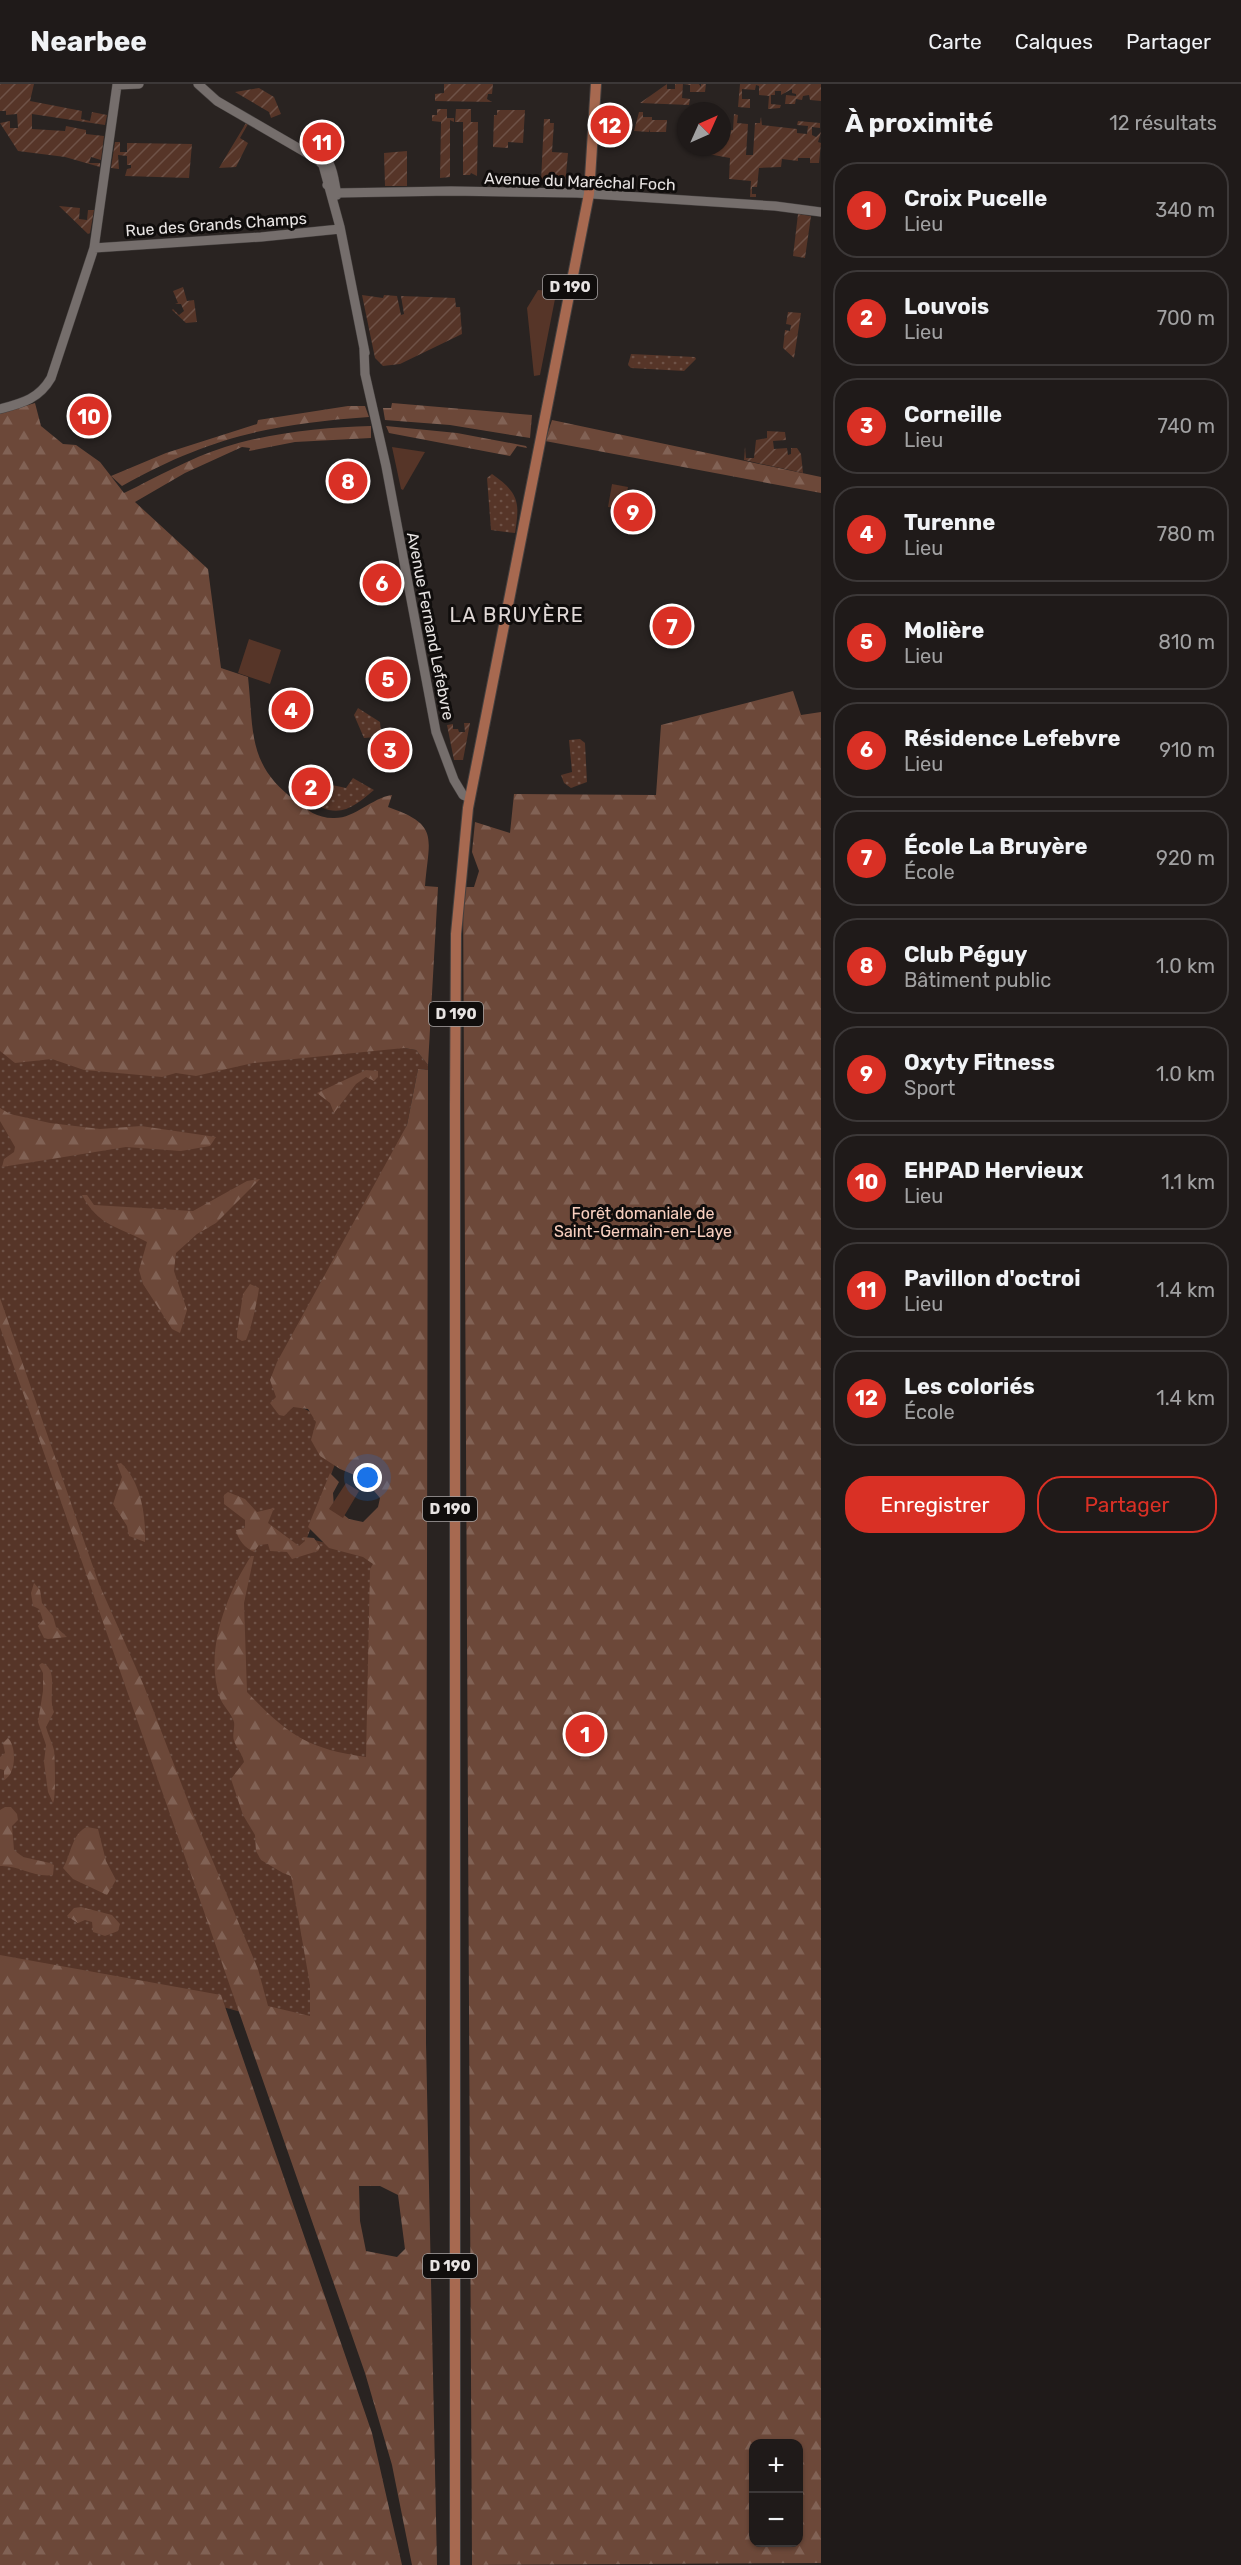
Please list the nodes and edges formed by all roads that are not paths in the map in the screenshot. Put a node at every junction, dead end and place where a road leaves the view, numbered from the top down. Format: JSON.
{"nodes":[{"id":1,"x":139,"y":84,"type":"edge"},
{"id":2,"x":198,"y":84,"type":"edge"},
{"id":3,"x":205,"y":84,"type":"edge"},
{"id":4,"x":596,"y":84,"type":"edge"},
{"id":5,"x":117,"y":85,"type":"edge"},
{"id":6,"x":214,"y":98,"type":"junction"},
{"id":7,"x":325,"y":162,"type":"junction"},
{"id":8,"x":589,"y":194,"type":"junction"},
{"id":9,"x":335,"y":197,"type":"junction"},
{"id":10,"x":821,"y":212,"type":"edge"},
{"id":11,"x":340,"y":228,"type":"junction"},
{"id":12,"x":94,"y":248,"type":"junction"},
{"id":13,"x":551,"y":381,"type":"junction"},
{"id":14,"x":0,"y":409,"type":"edge"},
{"id":15,"x":467,"y":793,"type":"junction"},
{"id":16,"x":449,"y":2565,"type":"edge"},
{"id":17,"x":455,"y":2565,"type":"edge"}],
"edges":[{"from":1,"to":5,"type":"street"},
{"from":2,"to":6,"type":"street"},
{"from":3,"to":6,"type":"street"},
{"from":4,"to":8,"type":"main road","number":"D 190"},
{"from":5,"to":12,"type":"street"},
{"from":6,"to":7,"type":"street"},
{"from":7,"to":9,"type":"street","name":"Avenue Fernand Lefebvre"},
{"from":7,"to":9,"type":"street"},
{"from":8,"to":9,"type":"street","name":"Avenue du Maréchal Foch"},
{"from":8,"to":10,"type":"street","name":"Avenue du Maréchal Foch"},
{"from":8,"to":13,"type":"main road","number":"D 190"},
{"from":9,"to":11,"type":"street","name":"Avenue Fernand Lefebvre"},
{"from":11,"to":12,"type":"street","name":"Rue des Grands Champs"},
{"from":11,"to":15,"type":"street","name":"Avenue Fernand Lefebvre"},
{"from":12,"to":14,"type":"street"},
{"from":13,"to":15,"type":"main road","number":"D 190"},
{"from":13,"to":15,"type":"main road","number":"D 190"},
{"from":15,"to":16,"type":"main road","number":"D 190"},
{"from":15,"to":17,"type":"main road","number":"D 190"}]}
